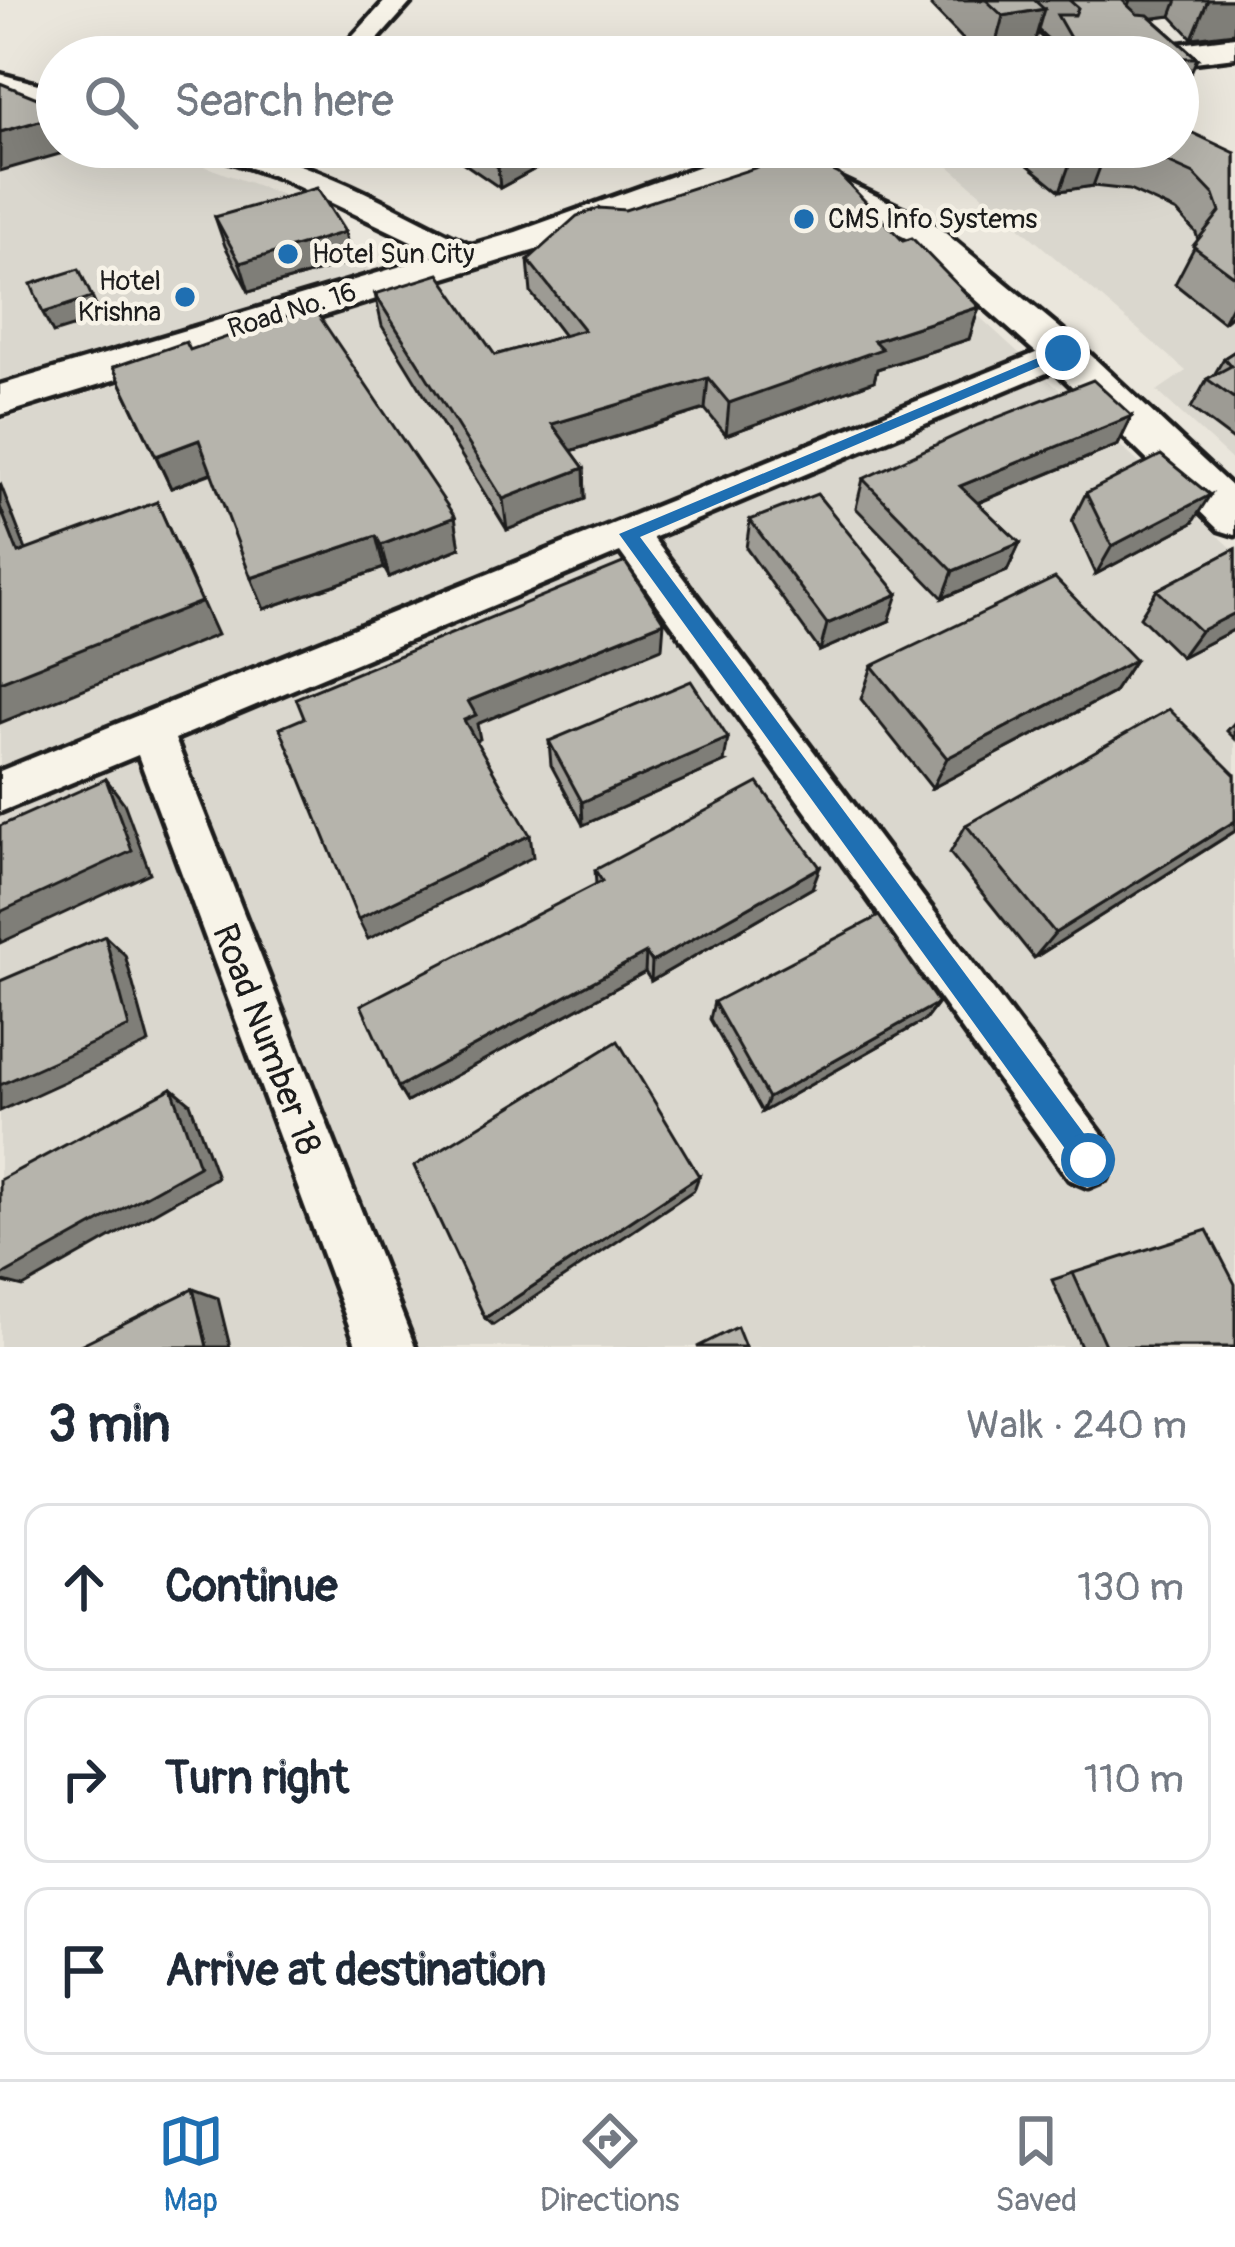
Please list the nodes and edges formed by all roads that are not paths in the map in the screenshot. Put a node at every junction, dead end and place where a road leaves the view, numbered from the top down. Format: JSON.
{"nodes":[{"id":1,"x":400,"y":0,"type":"edge"},
{"id":2,"x":985,"y":0,"type":"edge"},
{"id":3,"x":367,"y":36,"type":"edge"},
{"id":4,"x":1024,"y":36,"type":"edge"},
{"id":5,"x":1235,"y":47,"type":"edge"},
{"id":6,"x":1199,"y":50,"type":"edge"},
{"id":7,"x":0,"y":82,"type":"edge"},
{"id":8,"x":36,"y":92,"type":"edge"},
{"id":9,"x":280,"y":168,"type":"edge"},
{"id":10,"x":724,"y":168,"type":"edge"},
{"id":11,"x":807,"y":168,"type":"edge"},
{"id":12,"x":470,"y":257,"type":"junction"},
{"id":13,"x":1063,"y":353,"type":"junction"},
{"id":14,"x":0,"y":400,"type":"edge"},
{"id":15,"x":1233,"y":513,"type":"edge"},
{"id":16,"x":628,"y":534,"type":"junction"},
{"id":17,"x":150,"y":730,"type":"junction"},
{"id":18,"x":0,"y":792,"type":"edge"},
{"id":19,"x":1088,"y":1160,"type":"dead end"},
{"id":20,"x":386,"y":1347,"type":"edge"}],
"edges":[{"from":1,"to":3,"type":"street"},
{"from":2,"to":4,"type":"street"},
{"from":5,"to":6,"type":"street"},
{"from":7,"to":8,"type":"street"},
{"from":9,"to":12,"type":"street"},
{"from":10,"to":12,"type":"street","name":"Road No. 16"},
{"from":11,"to":13,"type":"street"},
{"from":12,"to":14,"type":"street","name":"Road No. 16"},
{"from":13,"to":15,"type":"street"},
{"from":13,"to":16,"type":"street"},
{"from":16,"to":17,"type":"street"},
{"from":16,"to":19,"type":"street"},
{"from":17,"to":18,"type":"street"},
{"from":17,"to":20,"type":"street","name":"Road Number 18"}]}
